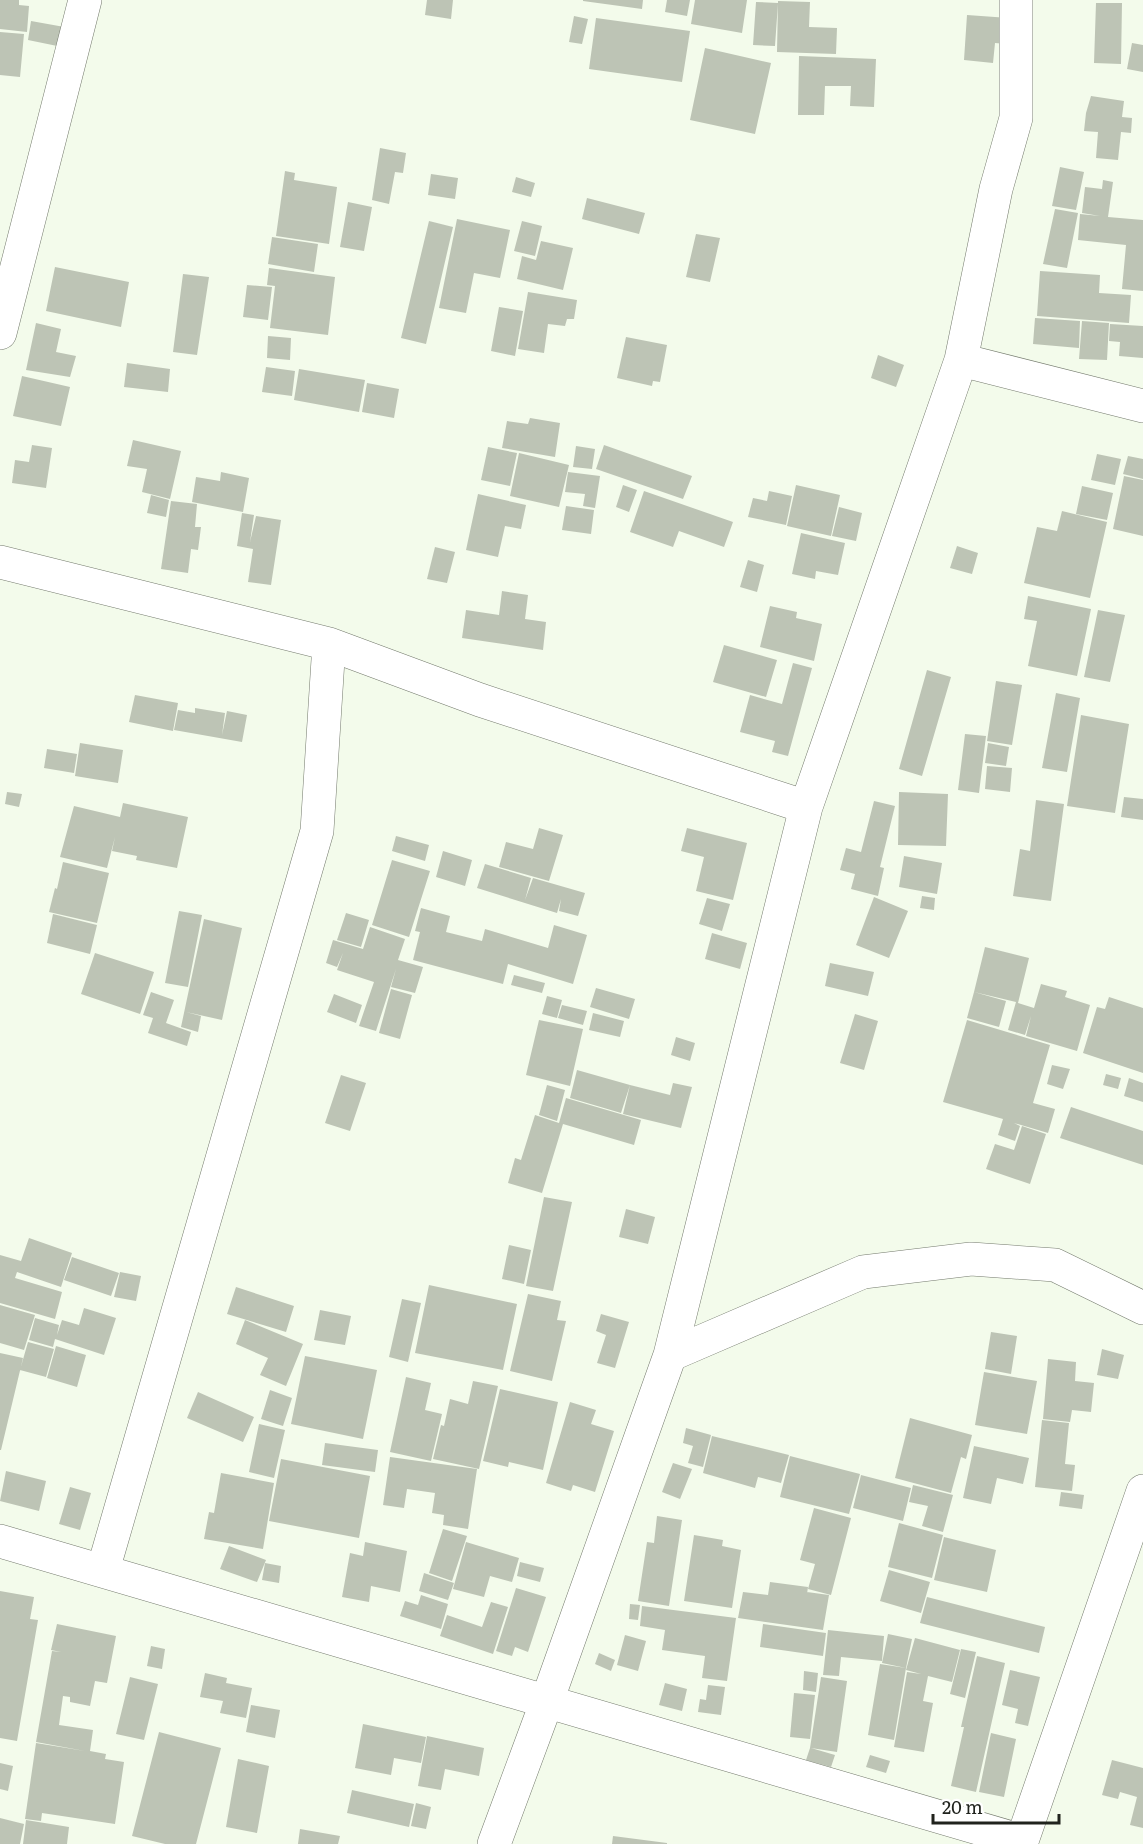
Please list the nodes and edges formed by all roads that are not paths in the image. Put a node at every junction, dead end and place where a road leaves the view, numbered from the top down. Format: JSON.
{"nodes":[{"id":1,"x":85,"y":0,"type":"edge"},
{"id":2,"x":1016,"y":0,"type":"edge"},
{"id":3,"x":0,"y":333,"type":"edge"},
{"id":4,"x":961,"y":360,"type":"junction"},
{"id":5,"x":1143,"y":406,"type":"edge"},
{"id":6,"x":0,"y":562,"type":"edge"},
{"id":7,"x":329,"y":644,"type":"junction"},
{"id":8,"x":806,"y":807,"type":"junction"},
{"id":9,"x":1143,"y":1308,"type":"edge"},
{"id":10,"x":670,"y":1355,"type":"junction"},
{"id":11,"x":1143,"y":1491,"type":"edge"},
{"id":12,"x":0,"y":1541,"type":"edge"},
{"id":13,"x":103,"y":1570,"type":"junction"},
{"id":14,"x":547,"y":1701,"type":"junction"},
{"id":15,"x":494,"y":1844,"type":"edge"}],
"edges":[{"from":1,"to":3,"type":"street"},
{"from":2,"to":4,"type":"street"},
{"from":4,"to":5,"type":"street"},
{"from":4,"to":8,"type":"street"},
{"from":6,"to":7,"type":"street"},
{"from":7,"to":8,"type":"street"},
{"from":7,"to":13,"type":"street"},
{"from":8,"to":10,"type":"street"},
{"from":9,"to":10,"type":"street"},
{"from":10,"to":14,"type":"street"},
{"from":11,"to":14,"type":"street"},
{"from":12,"to":13,"type":"street"},
{"from":13,"to":14,"type":"street"},
{"from":14,"to":15,"type":"street"}]}
